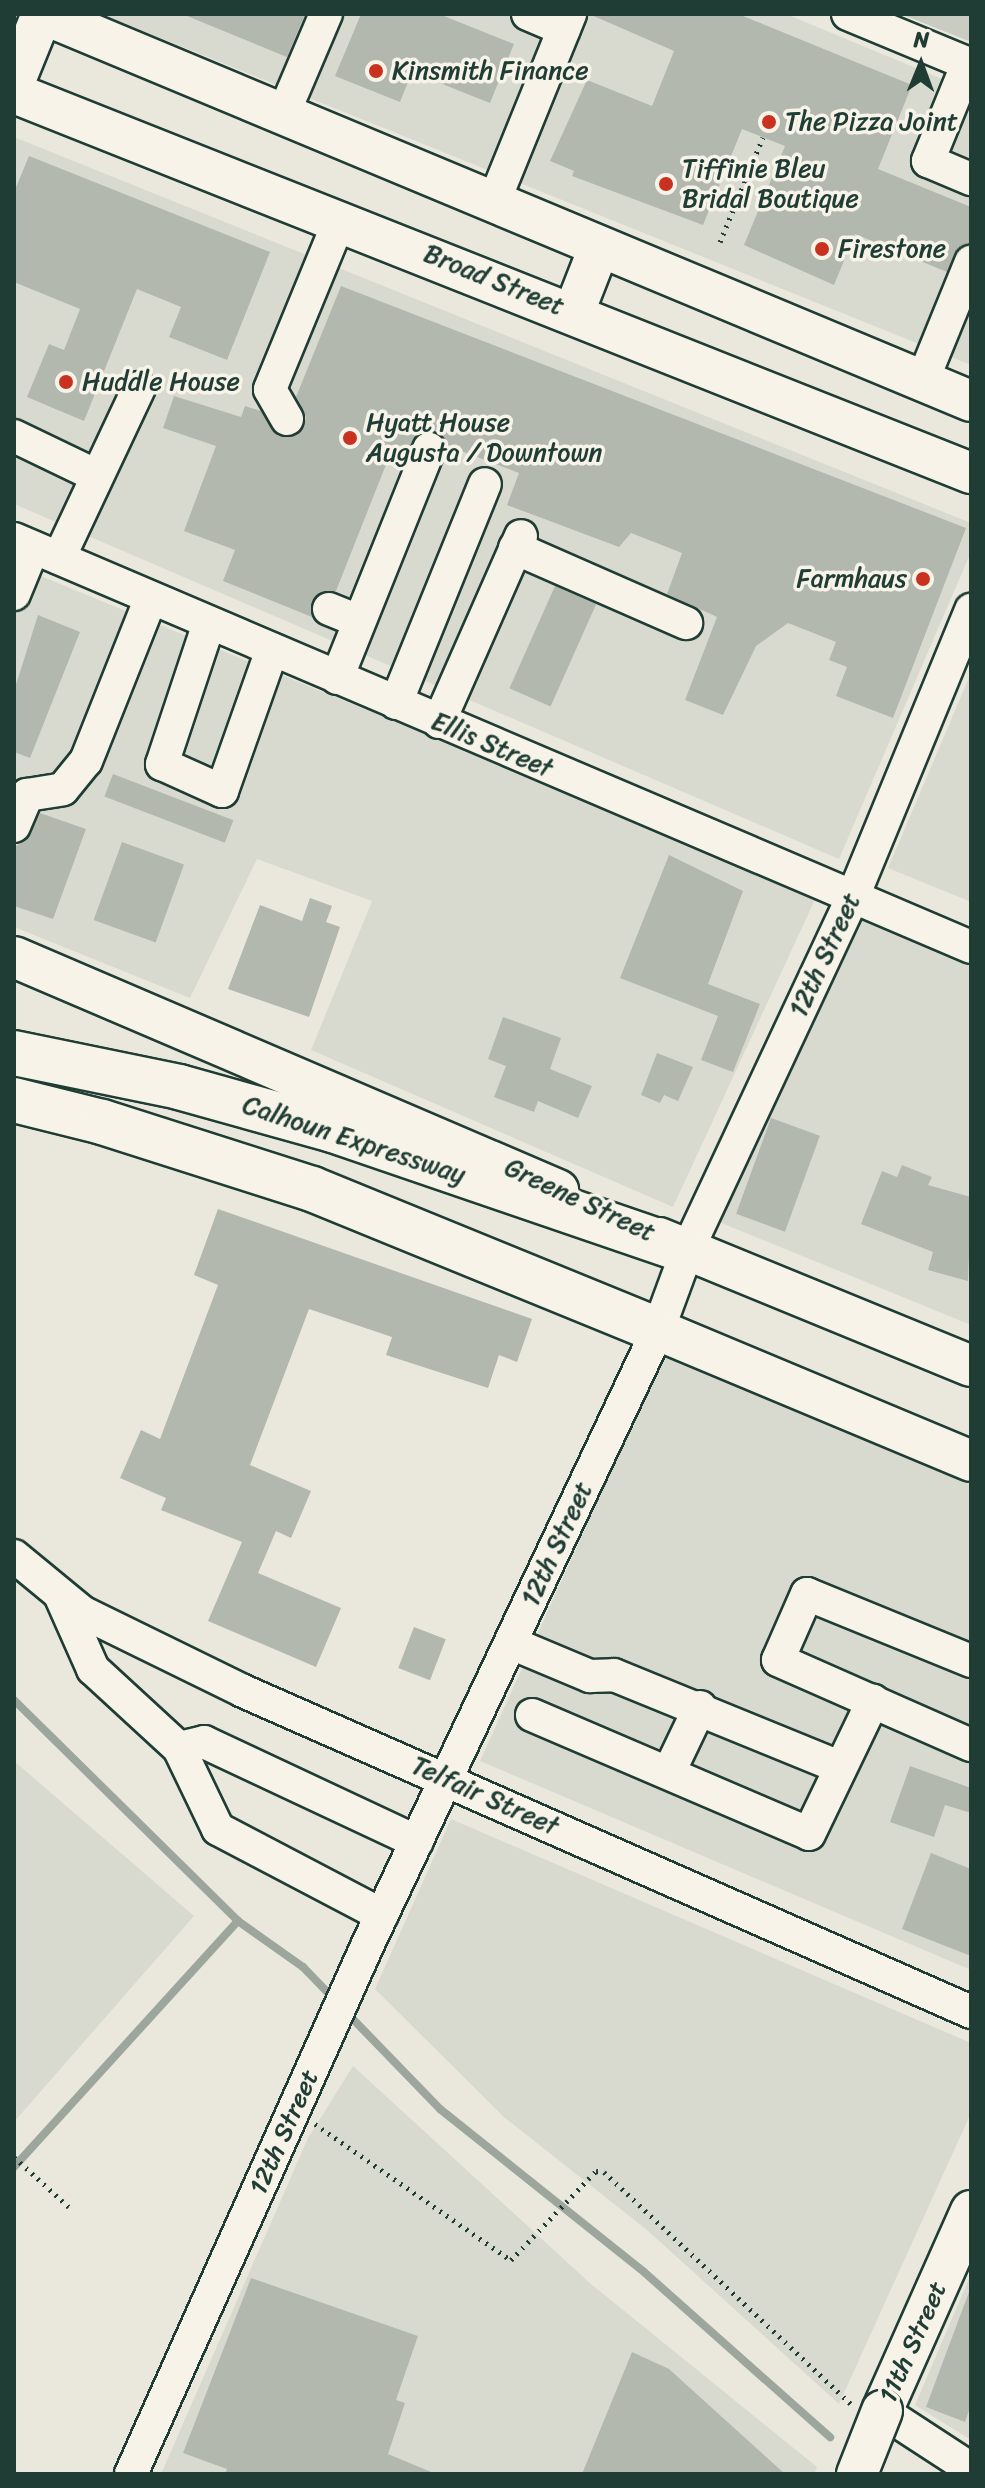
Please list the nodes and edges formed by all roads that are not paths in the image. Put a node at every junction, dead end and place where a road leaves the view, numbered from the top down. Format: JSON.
{"nodes":[{"id":1,"x":42,"y":14,"type":"edge"},
{"id":2,"x":326,"y":14,"type":"edge"},
{"id":3,"x":528,"y":14,"type":"edge"},
{"id":4,"x":848,"y":14,"type":"edge"},
{"id":5,"x":567,"y":21,"type":"edge"},
{"id":6,"x":970,"y":64,"type":"edge"},
{"id":7,"x":14,"y":83,"type":"edge"},
{"id":8,"x":14,"y":93,"type":"edge"},
{"id":9,"x":282,"y":117,"type":"junction"},
{"id":10,"x":971,"y":179,"type":"edge"},
{"id":11,"x":493,"y":204,"type":"junction"},
{"id":12,"x":340,"y":219,"type":"junction"},
{"id":13,"x":599,"y":248,"type":"junction"},
{"id":14,"x":971,"y":262,"type":"edge"},
{"id":15,"x":574,"y":312,"type":"junction"},
{"id":16,"x":922,"y":382,"type":"junction"},
{"id":17,"x":139,"y":388,"type":"dead end"},
{"id":18,"x":971,"y":401,"type":"edge"},
{"id":19,"x":287,"y":419,"type":"dead end"},
{"id":20,"x":14,"y":436,"type":"edge"},
{"id":21,"x":429,"y":449,"type":"dead end"},
{"id":22,"x":971,"y":473,"type":"edge"},
{"id":23,"x":97,"y":476,"type":"junction"},
{"id":24,"x":485,"y":484,"type":"dead end"},
{"id":25,"x":35,"y":549,"type":"edge"},
{"id":26,"x":14,"y":594,"type":"edge"},
{"id":27,"x":151,"y":598,"type":"junction"},
{"id":28,"x":329,"y":609,"type":"dead end"},
{"id":29,"x":971,"y":610,"type":"edge"},
{"id":30,"x":359,"y":621,"type":"junction"},
{"id":31,"x":209,"y":623,"type":"junction"},
{"id":32,"x":686,"y":623,"type":"dead end"},
{"id":33,"x":425,"y":631,"type":"junction"},
{"id":34,"x":272,"y":650,"type":"junction"},
{"id":35,"x":470,"y":651,"type":"junction"},
{"id":36,"x":337,"y":678,"type":"junction"},
{"id":37,"x":396,"y":703,"type":"junction"},
{"id":38,"x":439,"y":722,"type":"junction"},
{"id":39,"x":21,"y":792,"type":"edge"},
{"id":40,"x":14,"y":826,"type":"edge"},
{"id":41,"x":852,"y":899,"type":"junction"},
{"id":42,"x":971,"y":947,"type":"edge"},
{"id":43,"x":14,"y":957,"type":"edge"},
{"id":44,"x":14,"y":1053,"type":"edge"},
{"id":45,"x":14,"y":1100,"type":"edge"},
{"id":46,"x":687,"y":1251,"type":"junction"},
{"id":47,"x":658,"y":1330,"type":"junction"},
{"id":48,"x":971,"y":1366,"type":"edge"},
{"id":49,"x":971,"y":1461,"type":"edge"},
{"id":50,"x":14,"y":1556,"type":"edge"},
{"id":51,"x":60,"y":1594,"type":"junction"},
{"id":52,"x":516,"y":1633,"type":"junction"},
{"id":53,"x":971,"y":1661,"type":"edge"},
{"id":54,"x":873,"y":1701,"type":"junction"},
{"id":55,"x":700,"y":1707,"type":"junction"},
{"id":56,"x":532,"y":1715,"type":"dead end"},
{"id":57,"x":971,"y":1743,"type":"edge"},
{"id":58,"x":179,"y":1748,"type":"junction"},
{"id":59,"x":840,"y":1767,"type":"junction"},
{"id":60,"x":669,"y":1772,"type":"junction"},
{"id":61,"x":447,"y":1779,"type":"junction"},
{"id":62,"x":417,"y":1842,"type":"junction"},
{"id":63,"x":382,"y":1915,"type":"junction"},
{"id":64,"x":971,"y":2012,"type":"edge"},
{"id":65,"x":971,"y":2211,"type":"edge"},
{"id":66,"x":871,"y":2412,"type":"junction"},
{"id":67,"x":971,"y":2469,"type":"edge"},
{"id":68,"x":131,"y":2474,"type":"edge"},
{"id":69,"x":857,"y":2474,"type":"edge"}],
"edges":[{"from":1,"to":7,"type":"main road"},
{"from":1,"to":9,"type":"main road"},
{"from":2,"to":9,"type":"street"},
{"from":3,"to":5,"type":"street"},
{"from":4,"to":6,"type":"street"},
{"from":5,"to":11,"type":"street"},
{"from":6,"to":10,"type":"street"},
{"from":8,"to":12,"type":"main road","name":"Broad Street"},
{"from":9,"to":11,"type":"main road"},
{"from":11,"to":13,"type":"main road"},
{"from":12,"to":15,"type":"main road","name":"Broad Street"},
{"from":12,"to":19,"type":"street"},
{"from":13,"to":15,"type":"main road"},
{"from":13,"to":16,"type":"main road"},
{"from":14,"to":16,"type":"street"},
{"from":15,"to":22,"type":"main road","name":"Broad Street"},
{"from":16,"to":18,"type":"main road"},
{"from":17,"to":23,"type":"street"},
{"from":20,"to":23,"type":"street"},
{"from":21,"to":30,"type":"street"},
{"from":23,"to":25,"type":"street"},
{"from":24,"to":33,"type":"street"},
{"from":25,"to":26,"type":"street"},
{"from":25,"to":27,"type":"street","name":"Ellis Street"},
{"from":27,"to":31,"type":"street","name":"Ellis Street"},
{"from":27,"to":39,"type":"street"},
{"from":28,"to":30,"type":"street"},
{"from":29,"to":41,"type":"street","name":"12th Street"},
{"from":30,"to":36,"type":"street"},
{"from":31,"to":34,"type":"street","name":"Ellis Street"},
{"from":31,"to":34,"type":"street"},
{"from":32,"to":35,"type":"street"},
{"from":33,"to":35,"type":"street"},
{"from":33,"to":37,"type":"street"},
{"from":34,"to":36,"type":"street","name":"Ellis Street"},
{"from":35,"to":38,"type":"street"},
{"from":36,"to":37,"type":"street","name":"Ellis Street"},
{"from":37,"to":38,"type":"street","name":"Ellis Street"},
{"from":38,"to":41,"type":"street","name":"Ellis Street"},
{"from":39,"to":40,"type":"street"},
{"from":41,"to":42,"type":"street","name":"Ellis Street"},
{"from":41,"to":46,"type":"street","name":"12th Street"},
{"from":43,"to":46,"type":"main road","name":"Greene Street"},
{"from":44,"to":46,"type":"highway","name":"Calhoun Expressway"},
{"from":45,"to":47,"type":"highway"},
{"from":46,"to":47,"type":"street","name":"12th Street"},
{"from":46,"to":48,"type":"main road","name":"Greene Street"},
{"from":47,"to":49,"type":"main road"},
{"from":47,"to":52,"type":"street","name":"12th Street"},
{"from":50,"to":51,"type":"street","name":"Telfair Street"},
{"from":51,"to":58,"type":"street"},
{"from":51,"to":61,"type":"street","name":"Telfair Street"},
{"from":52,"to":55,"type":"street"},
{"from":52,"to":61,"type":"street","name":"12th Street"},
{"from":53,"to":54,"type":"street"},
{"from":54,"to":57,"type":"street"},
{"from":54,"to":59,"type":"street"},
{"from":55,"to":59,"type":"street"},
{"from":55,"to":60,"type":"street"},
{"from":56,"to":60,"type":"street"},
{"from":58,"to":62,"type":"street"},
{"from":58,"to":63,"type":"street"},
{"from":59,"to":60,"type":"street"},
{"from":61,"to":62,"type":"street","name":"12th Street"},
{"from":61,"to":64,"type":"street","name":"Telfair Street"},
{"from":62,"to":63,"type":"street","name":"12th Street"},
{"from":63,"to":68,"type":"street","name":"12th Street"},
{"from":65,"to":66,"type":"main road","name":"11th Street"},
{"from":66,"to":67,"type":"street"},
{"from":66,"to":69,"type":"main road","name":"11th Street","bridge":true}]}
